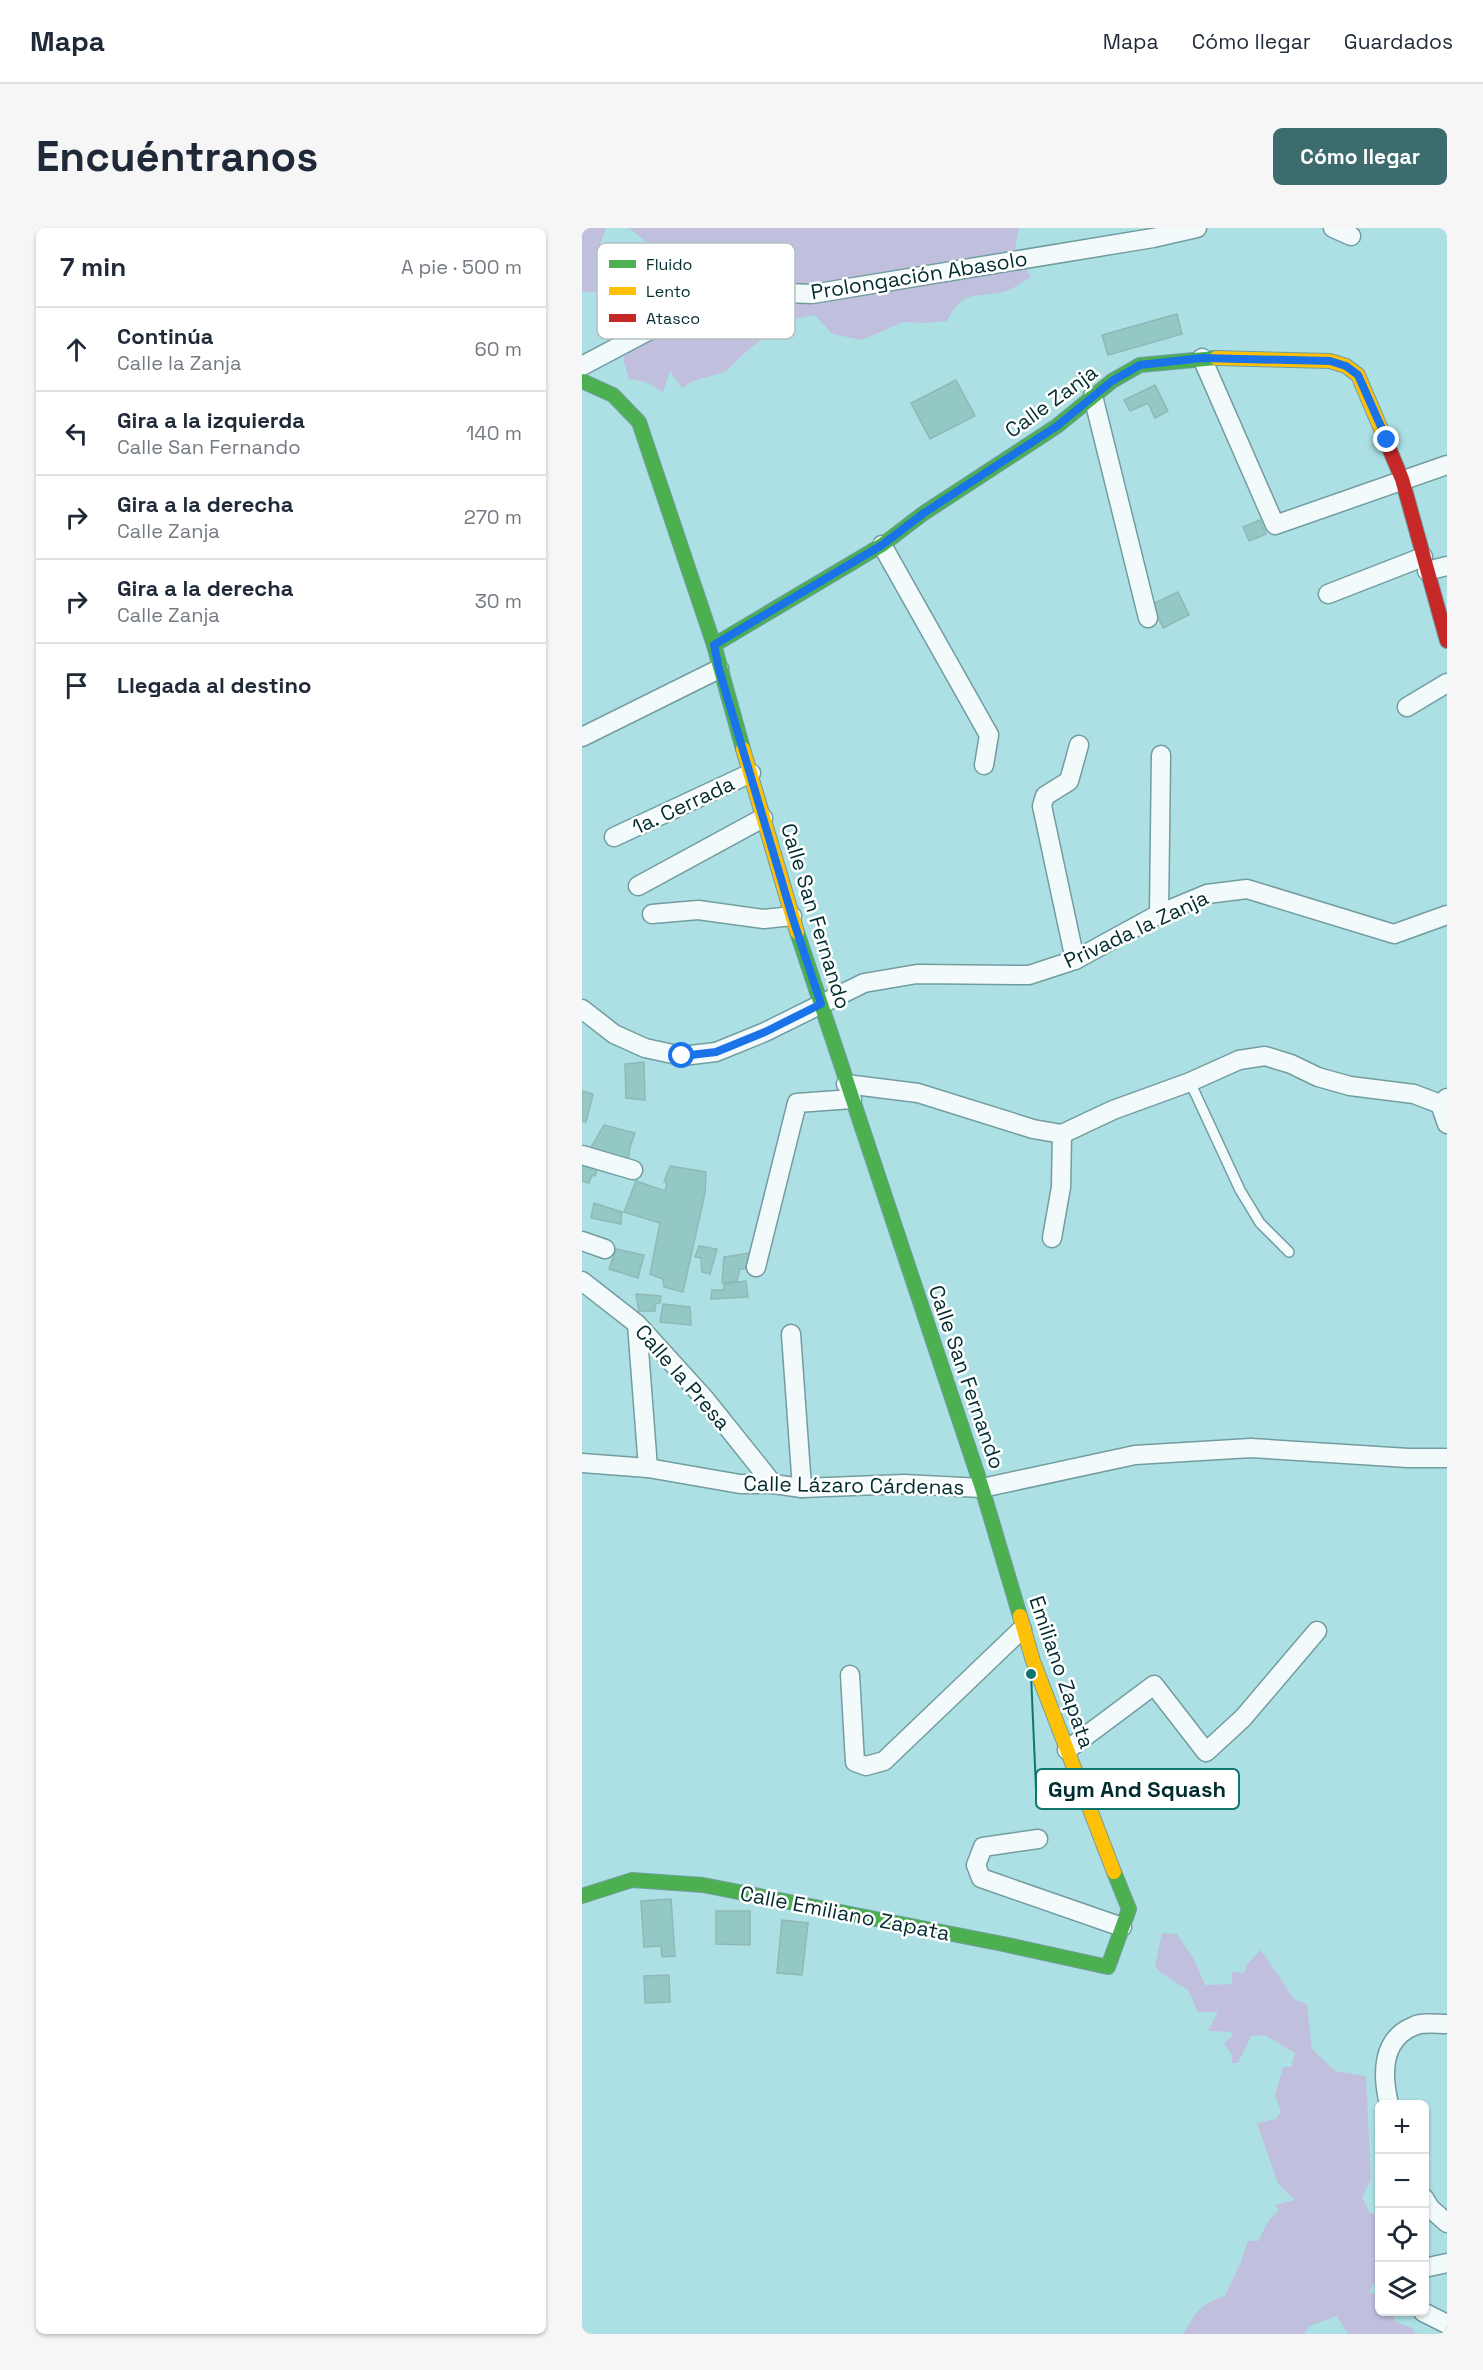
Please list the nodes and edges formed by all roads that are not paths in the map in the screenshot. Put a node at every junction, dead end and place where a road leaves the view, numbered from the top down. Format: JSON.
{"nodes":[{"id":1,"x":1197,"y":228,"type":"edge"},
{"id":2,"x":1333,"y":228,"type":"edge"},
{"id":3,"x":1351,"y":236,"type":"dead end"},
{"id":4,"x":795,"y":293,"type":"edge"},
{"id":5,"x":633,"y":339,"type":"edge"},
{"id":6,"x":1202,"y":358,"type":"junction"},
{"id":7,"x":582,"y":366,"type":"edge"},
{"id":8,"x":582,"y":381,"type":"edge"},
{"id":9,"x":1093,"y":396,"type":"junction"},
{"id":10,"x":1447,"y":465,"type":"edge"},
{"id":11,"x":1402,"y":479,"type":"junction"},
{"id":12,"x":882,"y":545,"type":"junction"},
{"id":13,"x":1425,"y":564,"type":"junction"},
{"id":14,"x":1447,"y":566,"type":"edge"},
{"id":15,"x":1328,"y":594,"type":"dead end"},
{"id":16,"x":1148,"y":618,"type":"dead end"},
{"id":17,"x":1447,"y":641,"type":"edge"},
{"id":18,"x":714,"y":645,"type":"junction"},
{"id":19,"x":719,"y":669,"type":"junction"},
{"id":20,"x":1447,"y":683,"type":"edge"},
{"id":21,"x":1407,"y":707,"type":"dead end"},
{"id":22,"x":582,"y":736,"type":"edge"},
{"id":23,"x":1079,"y":745,"type":"dead end"},
{"id":24,"x":1161,"y":754,"type":"dead end"},
{"id":25,"x":984,"y":765,"type":"dead end"},
{"id":26,"x":751,"y":773,"type":"junction"},
{"id":27,"x":763,"y":818,"type":"junction"},
{"id":28,"x":614,"y":837,"type":"dead end"},
{"id":29,"x":638,"y":886,"type":"dead end"},
{"id":30,"x":652,"y":914,"type":"dead end"},
{"id":31,"x":1160,"y":914,"type":"junction"},
{"id":32,"x":1447,"y":915,"type":"edge"},
{"id":33,"x":792,"y":916,"type":"junction"},
{"id":34,"x":1076,"y":960,"type":"junction"},
{"id":35,"x":821,"y":1004,"type":"junction"},
{"id":36,"x":582,"y":1009,"type":"edge"},
{"id":37,"x":1190,"y":1082,"type":"junction"},
{"id":38,"x":849,"y":1092,"type":"junction"},
{"id":39,"x":1444,"y":1101,"type":"edge"},
{"id":40,"x":1447,"y":1124,"type":"edge"},
{"id":41,"x":1062,"y":1134,"type":"junction"},
{"id":42,"x":582,"y":1155,"type":"edge"},
{"id":43,"x":633,"y":1170,"type":"dead end"},
{"id":44,"x":1053,"y":1238,"type":"dead end"},
{"id":45,"x":582,"y":1241,"type":"edge"},
{"id":46,"x":605,"y":1249,"type":"dead end"},
{"id":47,"x":1289,"y":1252,"type":"dead end"},
{"id":48,"x":756,"y":1268,"type":"dead end"},
{"id":49,"x":582,"y":1281,"type":"edge"},
{"id":50,"x":637,"y":1324,"type":"junction"},
{"id":51,"x":791,"y":1334,"type":"dead end"},
{"id":52,"x":1447,"y":1458,"type":"edge"},
{"id":53,"x":582,"y":1463,"type":"edge"},
{"id":54,"x":648,"y":1468,"type":"junction"},
{"id":55,"x":773,"y":1484,"type":"junction"},
{"id":56,"x":802,"y":1488,"type":"junction"},
{"id":57,"x":982,"y":1488,"type":"junction"},
{"id":58,"x":1022,"y":1629,"type":"junction"},
{"id":59,"x":1317,"y":1631,"type":"dead end"},
{"id":60,"x":850,"y":1675,"type":"dead end"},
{"id":61,"x":1067,"y":1750,"type":"junction"},
{"id":62,"x":1038,"y":1839,"type":"dead end"},
{"id":63,"x":582,"y":1896,"type":"edge"},
{"id":64,"x":1122,"y":1927,"type":"junction"},
{"id":65,"x":1108,"y":1967,"type":"joint"},
{"id":66,"x":1447,"y":2024,"type":"edge"},
{"id":67,"x":1388,"y":2100,"type":"edge"},
{"id":68,"x":1429,"y":2206,"type":"edge"},
{"id":69,"x":1447,"y":2223,"type":"edge"},
{"id":70,"x":1447,"y":2263,"type":"edge"},
{"id":71,"x":1429,"y":2267,"type":"edge"},
{"id":72,"x":1429,"y":2315,"type":"edge"},
{"id":73,"x":1447,"y":2324,"type":"edge"}],
"edges":[{"from":1,"to":4,"type":"street","name":"Prolongación Abasolo"},
{"from":2,"to":3,"type":"street"},
{"from":5,"to":7,"type":"street","name":"Prolongación Abasolo"},
{"from":6,"to":9,"type":"street","name":"Calle Zanja"},
{"from":6,"to":11,"type":"street","name":"Calle Zanja"},
{"from":6,"to":11,"type":"street"},
{"from":8,"to":18,"type":"street","name":"Calle San Fernando"},
{"from":9,"to":12,"type":"street","name":"Calle Zanja"},
{"from":9,"to":16,"type":"street"},
{"from":10,"to":11,"type":"street"},
{"from":11,"to":13,"type":"street","name":"Calle Zanja"},
{"from":12,"to":18,"type":"street","name":"Calle Zanja"},
{"from":12,"to":25,"type":"street"},
{"from":13,"to":14,"type":"street"},
{"from":13,"to":15,"type":"street"},
{"from":13,"to":17,"type":"street","name":"Calle Zanja"},
{"from":18,"to":19,"type":"street","name":"Calle San Fernando"},
{"from":19,"to":22,"type":"street"},
{"from":19,"to":26,"type":"street","name":"Calle San Fernando"},
{"from":20,"to":21,"type":"street"},
{"from":23,"to":34,"type":"street"},
{"from":24,"to":31,"type":"street"},
{"from":26,"to":27,"type":"street","name":"Calle San Fernando"},
{"from":26,"to":28,"type":"street","name":"1a. Cerrada"},
{"from":27,"to":29,"type":"street"},
{"from":27,"to":33,"type":"street","name":"Calle San Fernando"},
{"from":30,"to":33,"type":"street"},
{"from":31,"to":32,"type":"street","name":"Privada la Zanja"},
{"from":31,"to":34,"type":"street","name":"Privada la Zanja"},
{"from":33,"to":35,"type":"street","name":"Calle San Fernando"},
{"from":34,"to":35,"type":"street","name":"Privada la Zanja"},
{"from":35,"to":36,"type":"street","name":"Privada la Zanja"},
{"from":35,"to":38,"type":"street","name":"Calle San Fernando"},
{"from":37,"to":39,"type":"street"},
{"from":37,"to":41,"type":"street"},
{"from":37,"to":47,"type":"lane"},
{"from":38,"to":41,"type":"street"},
{"from":38,"to":48,"type":"street"},
{"from":38,"to":57,"type":"street","name":"Calle San Fernando"},
{"from":39,"to":40,"type":"street"},
{"from":41,"to":44,"type":"street"},
{"from":42,"to":43,"type":"street"},
{"from":45,"to":46,"type":"street"},
{"from":49,"to":50,"type":"street","name":"Calle la Presa"},
{"from":50,"to":54,"type":"street"},
{"from":50,"to":55,"type":"street","name":"Calle la Presa"},
{"from":51,"to":56,"type":"street"},
{"from":52,"to":57,"type":"street","name":"Calle Lázaro Cárdenas"},
{"from":53,"to":54,"type":"street","name":"Calle Lázaro Cárdenas"},
{"from":54,"to":55,"type":"street","name":"Calle Lázaro Cárdenas"},
{"from":55,"to":56,"type":"street","name":"Calle Lázaro Cárdenas"},
{"from":56,"to":57,"type":"street","name":"Calle Lázaro Cárdenas"},
{"from":57,"to":58,"type":"street","name":"Emiliano Zapata"},
{"from":58,"to":60,"type":"street"},
{"from":58,"to":61,"type":"street","name":"Emiliano Zapata"},
{"from":59,"to":61,"type":"street"},
{"from":61,"to":64,"type":"street","name":"Emiliano Zapata"},
{"from":62,"to":64,"type":"street"},
{"from":63,"to":65,"type":"street","name":"Calle Emiliano Zapata"},
{"from":64,"to":65,"type":"street","name":"Emiliano Zapata"},
{"from":66,"to":67,"type":"street"},
{"from":68,"to":69,"type":"street"},
{"from":70,"to":71,"type":"street"},
{"from":72,"to":73,"type":"street"}]}
